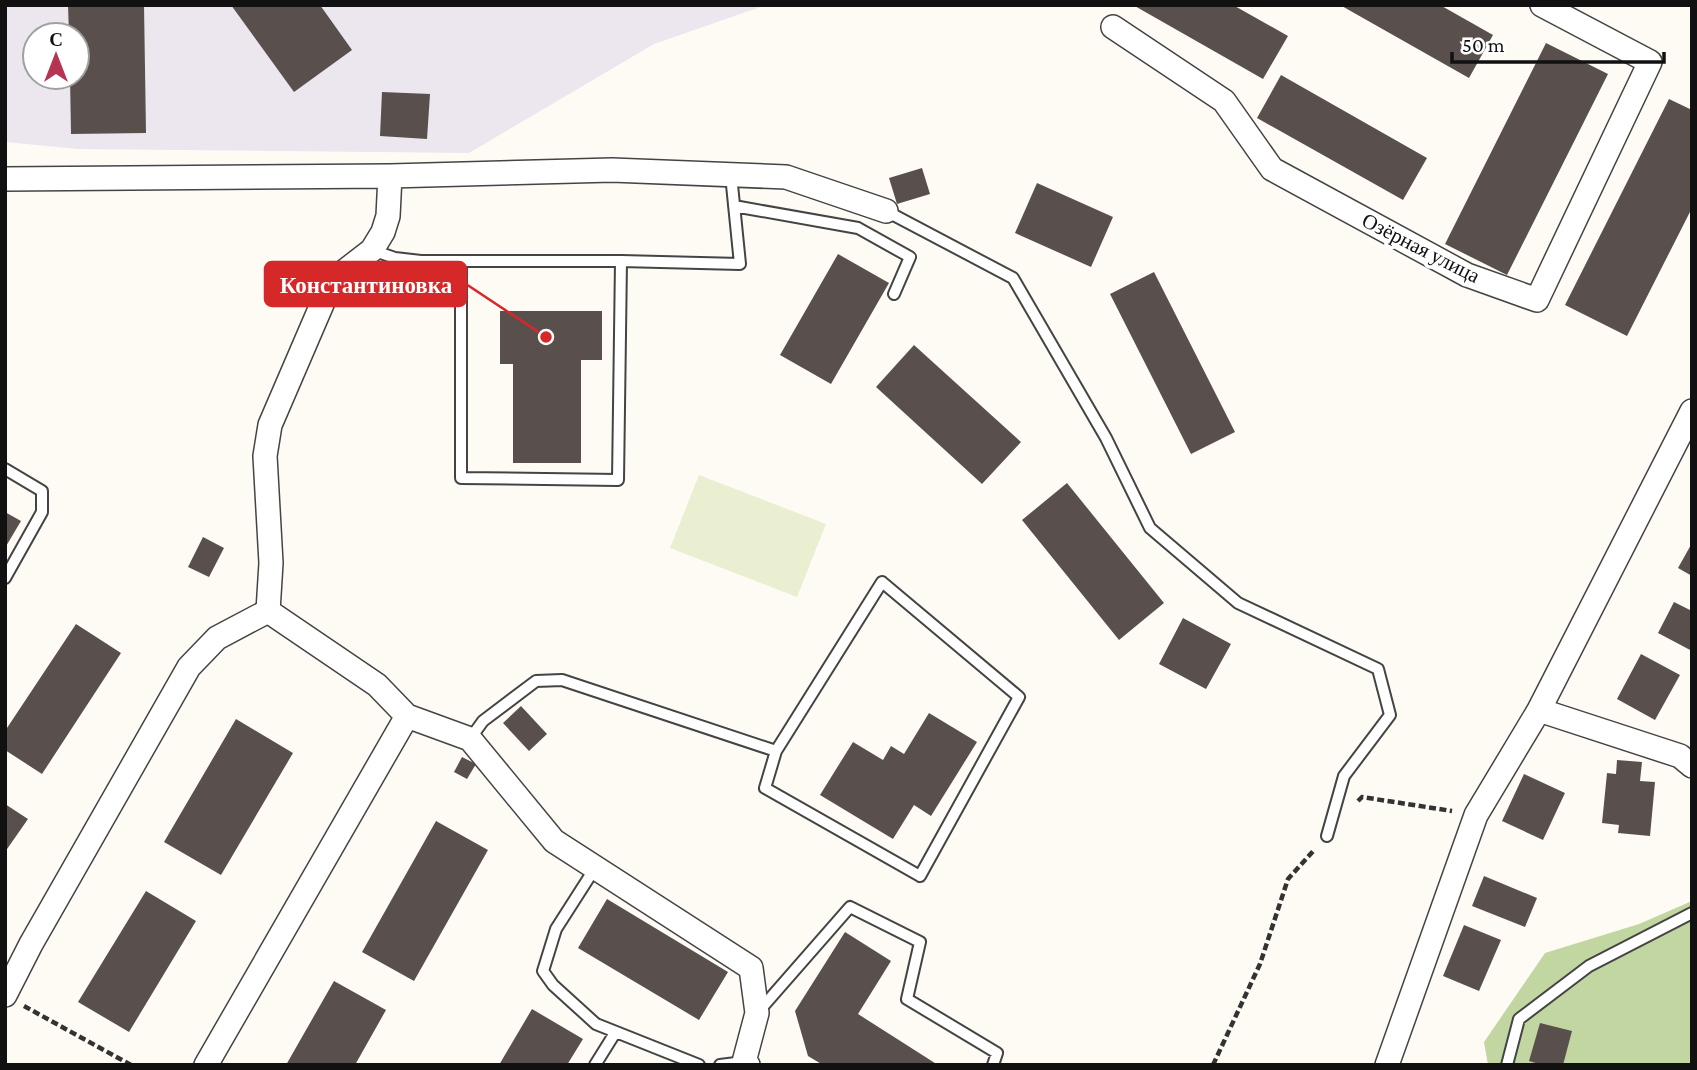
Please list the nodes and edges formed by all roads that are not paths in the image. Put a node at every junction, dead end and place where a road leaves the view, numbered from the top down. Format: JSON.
{"nodes":[{"id":1,"x":1542,"y":5,"type":"edge"},
{"id":2,"x":1113,"y":27,"type":"dead end"},
{"id":3,"x":731,"y":175,"type":"junction"},
{"id":4,"x":390,"y":176,"type":"junction"},
{"id":5,"x":5,"y":178,"type":"edge"},
{"id":6,"x":734,"y":206,"type":"junction"},
{"id":7,"x":886,"y":211,"type":"joint"},
{"id":8,"x":372,"y":250,"type":"junction"},
{"id":9,"x":461,"y":261,"type":"junction"},
{"id":10,"x":621,"y":261,"type":"junction"},
{"id":11,"x":894,"y":294,"type":"dead end"},
{"id":12,"x":1692,"y":411,"type":"edge"},
{"id":13,"x":5,"y":469,"type":"edge"},
{"id":14,"x":5,"y":578,"type":"edge"},
{"id":15,"x":268,"y":611,"type":"junction"},
{"id":16,"x":1539,"y":710,"type":"junction"},
{"id":17,"x":407,"y":716,"type":"junction"},
{"id":18,"x":470,"y":739,"type":"junction"},
{"id":19,"x":776,"y":751,"type":"junction"},
{"id":20,"x":1692,"y":766,"type":"edge"},
{"id":21,"x":1327,"y":836,"type":"road end"},
{"id":22,"x":595,"y":867,"type":"junction"},
{"id":23,"x":1692,"y":913,"type":"edge"},
{"id":24,"x":11,"y":998,"type":"edge"},
{"id":25,"x":757,"y":1013,"type":"junction"},
{"id":26,"x":615,"y":1033,"type":"junction"},
{"id":27,"x":746,"y":1063,"type":"edge"},
{"id":28,"x":206,"y":1065,"type":"edge"},
{"id":29,"x":595,"y":1065,"type":"edge"},
{"id":30,"x":699,"y":1065,"type":"edge"},
{"id":31,"x":720,"y":1065,"type":"edge"},
{"id":32,"x":993,"y":1065,"type":"edge"},
{"id":33,"x":1387,"y":1065,"type":"edge"},
{"id":34,"x":1507,"y":1065,"type":"edge"}],
"edges":[{"from":1,"to":2,"type":"street","name":"Озёрная улица"},
{"from":3,"to":4,"type":"street"},
{"from":3,"to":6,"type":"lane"},
{"from":3,"to":7,"type":"street"},
{"from":4,"to":5,"type":"street"},
{"from":4,"to":8,"type":"street"},
{"from":6,"to":10,"type":"lane"},
{"from":6,"to":11,"type":"lane"},
{"from":7,"to":21,"type":"lane"},
{"from":8,"to":9,"type":"lane"},
{"from":8,"to":15,"type":"street"},
{"from":9,"to":10,"type":"lane"},
{"from":9,"to":10,"type":"lane"},
{"from":12,"to":16,"type":"street"},
{"from":13,"to":14,"type":"lane"},
{"from":15,"to":17,"type":"street"},
{"from":15,"to":24,"type":"street"},
{"from":16,"to":20,"type":"street"},
{"from":16,"to":33,"type":"street"},
{"from":17,"to":18,"type":"street"},
{"from":17,"to":28,"type":"street"},
{"from":18,"to":19,"type":"lane"},
{"from":18,"to":22,"type":"street"},
{"from":19,"to":19,"type":"lane"},
{"from":22,"to":25,"type":"street"},
{"from":22,"to":26,"type":"lane"},
{"from":23,"to":34,"type":"lane"},
{"from":25,"to":27,"type":"street"},
{"from":25,"to":32,"type":"lane"},
{"from":26,"to":29,"type":"lane"},
{"from":26,"to":30,"type":"lane"},
{"from":27,"to":31,"type":"lane"}]}
